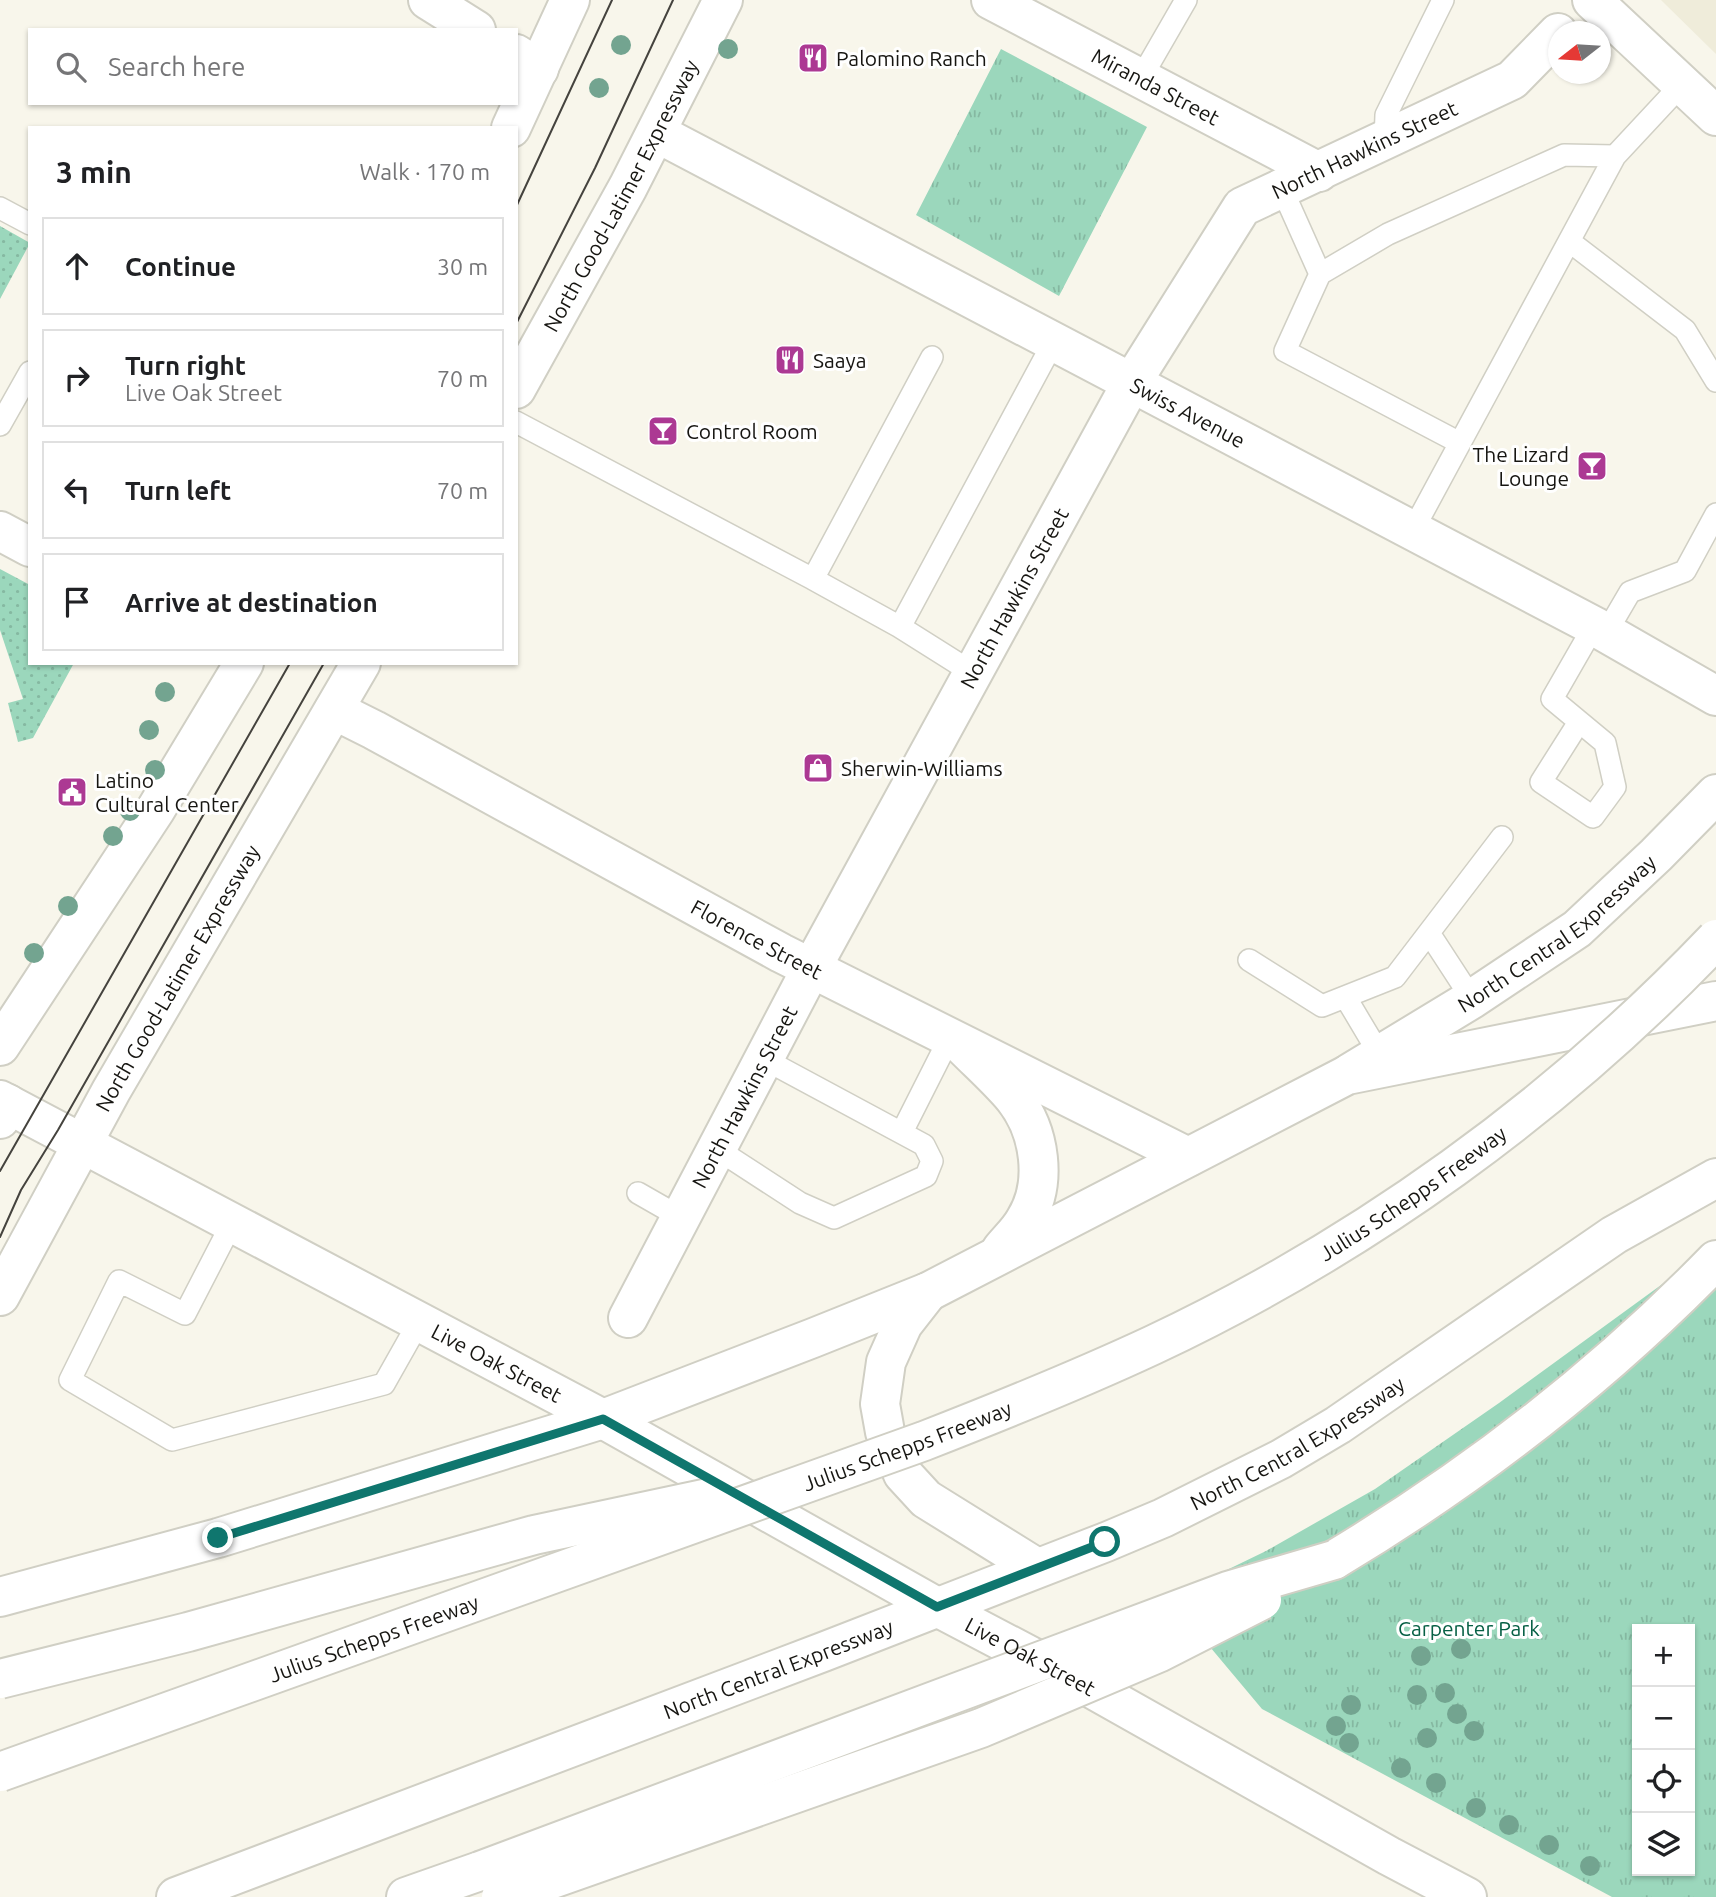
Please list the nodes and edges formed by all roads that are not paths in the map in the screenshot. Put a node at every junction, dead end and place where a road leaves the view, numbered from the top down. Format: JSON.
{"nodes":[{"id":1,"x":428,"y":0,"type":"edge"},
{"id":2,"x":570,"y":0,"type":"edge"},
{"id":3,"x":723,"y":0,"type":"edge"},
{"id":4,"x":991,"y":0,"type":"edge"},
{"id":5,"x":1186,"y":0,"type":"edge"},
{"id":6,"x":1443,"y":0,"type":"edge"},
{"id":7,"x":1591,"y":0,"type":"edge"},
{"id":8,"x":1570,"y":21,"type":"edge"},
{"id":9,"x":473,"y":28,"type":"edge"},
{"id":10,"x":1548,"y":43,"type":"edge"},
{"id":11,"x":528,"y":62,"type":"edge"},
{"id":12,"x":1141,"y":78,"type":"junction"},
{"id":13,"x":1683,"y":83,"type":"junction"},
{"id":14,"x":518,"y":101,"type":"edge"},
{"id":15,"x":517,"y":105,"type":"edge"},
{"id":16,"x":1716,"y":116,"type":"edge"},
{"id":17,"x":512,"y":126,"type":"edge"},
{"id":18,"x":657,"y":133,"type":"junction"},
{"id":19,"x":1385,"y":142,"type":"junction"},
{"id":20,"x":1615,"y":156,"type":"junction"},
{"id":21,"x":1319,"y":172,"type":"junction"},
{"id":22,"x":1282,"y":188,"type":"junction"},
{"id":23,"x":0,"y":208,"type":"edge"},
{"id":24,"x":28,"y":223,"type":"edge"},
{"id":25,"x":1569,"y":241,"type":"junction"},
{"id":26,"x":1320,"y":274,"type":"junction"},
{"id":27,"x":1054,"y":341,"type":"junction"},
{"id":28,"x":932,"y":357,"type":"dead end"},
{"id":29,"x":28,"y":376,"type":"edge"},
{"id":30,"x":1716,"y":381,"type":"edge"},
{"id":31,"x":1132,"y":382,"type":"junction"},
{"id":32,"x":518,"y":385,"type":"edge"},
{"id":33,"x":518,"y":423,"type":"edge"},
{"id":34,"x":0,"y":425,"type":"edge"},
{"id":35,"x":1460,"y":443,"type":"junction"},
{"id":36,"x":1716,"y":514,"type":"edge"},
{"id":37,"x":1413,"y":530,"type":"junction"},
{"id":38,"x":0,"y":531,"type":"edge"},
{"id":39,"x":28,"y":546,"type":"edge"},
{"id":40,"x":813,"y":579,"type":"junction"},
{"id":41,"x":900,"y":627,"type":"junction"},
{"id":42,"x":1600,"y":630,"type":"junction"},
{"id":43,"x":243,"y":665,"type":"edge"},
{"id":44,"x":360,"y":665,"type":"edge"},
{"id":45,"x":973,"y":673,"type":"junction"},
{"id":46,"x":1716,"y":696,"type":"edge"},
{"id":47,"x":334,"y":710,"type":"junction"},
{"id":48,"x":1579,"y":722,"type":"dead end"},
{"id":49,"x":1716,"y":794,"type":"edge"},
{"id":50,"x":1502,"y":837,"type":"dead end"},
{"id":51,"x":1429,"y":933,"type":"junction"},
{"id":52,"x":1716,"y":939,"type":"edge"},
{"id":53,"x":1249,"y":961,"type":"dead end"},
{"id":54,"x":811,"y":969,"type":"junction"},
{"id":55,"x":1346,"y":998,"type":"junction"},
{"id":56,"x":1472,"y":999,"type":"junction"},
{"id":57,"x":1716,"y":1001,"type":"edge"},
{"id":58,"x":957,"y":1043,"type":"junction"},
{"id":59,"x":0,"y":1046,"type":"edge"},
{"id":60,"x":1380,"y":1055,"type":"junction"},
{"id":61,"x":764,"y":1059,"type":"junction"},
{"id":62,"x":1347,"y":1074,"type":"junction"},
{"id":63,"x":3,"y":1108,"type":"edge"},
{"id":64,"x":902,"y":1132,"type":"junction"},
{"id":65,"x":82,"y":1143,"type":"junction"},
{"id":66,"x":717,"y":1149,"type":"junction"},
{"id":67,"x":1188,"y":1157,"type":"junction"},
{"id":68,"x":1716,"y":1178,"type":"edge"},
{"id":69,"x":638,"y":1193,"type":"dead end"},
{"id":70,"x":680,"y":1217,"type":"junction"},
{"id":71,"x":232,"y":1223,"type":"junction"},
{"id":72,"x":995,"y":1257,"type":"junction"},
{"id":73,"x":1716,"y":1260,"type":"edge"},
{"id":74,"x":928,"y":1292,"type":"junction"},
{"id":75,"x":0,"y":1296,"type":"edge"},
{"id":76,"x":628,"y":1318,"type":"dead end"},
{"id":77,"x":419,"y":1322,"type":"junction"},
{"id":78,"x":603,"y":1419,"type":"junction"},
{"id":79,"x":858,"y":1465,"type":"junction"},
{"id":80,"x":1037,"y":1568,"type":"junction"},
{"id":81,"x":0,"y":1597,"type":"edge"},
{"id":82,"x":937,"y":1607,"type":"junction"},
{"id":83,"x":0,"y":1679,"type":"edge"},
{"id":84,"x":1090,"y":1687,"type":"junction"},
{"id":85,"x":0,"y":1772,"type":"edge"},
{"id":86,"x":491,"y":1884,"type":"edge"},
{"id":87,"x":176,"y":1897,"type":"edge"},
{"id":88,"x":406,"y":1897,"type":"edge"},
{"id":89,"x":516,"y":1897,"type":"edge"},
{"id":90,"x":1467,"y":1897,"type":"edge"}],
"edges":[{"from":1,"to":9,"type":"main road"},
{"from":2,"to":11,"type":"main road"},
{"from":3,"to":18,"type":"main road","name":"North Good-Latimer Expressway"},
{"from":4,"to":12,"type":"main road","name":"Miranda Street"},
{"from":5,"to":12,"type":"lane"},
{"from":6,"to":19,"type":"lane"},
{"from":7,"to":8,"type":"main road","name":"North Hawkins Street"},
{"from":7,"to":13,"type":"main road"},
{"from":10,"to":19,"type":"main road","name":"North Hawkins Street"},
{"from":11,"to":14,"type":"main road"},
{"from":12,"to":21,"type":"main road","name":"Miranda Street"},
{"from":13,"to":16,"type":"main road"},
{"from":13,"to":20,"type":"lane"},
{"from":15,"to":17,"type":"main road"},
{"from":18,"to":27,"type":"main road","name":"Swiss Avenue"},
{"from":18,"to":32,"type":"main road","name":"North Good-Latimer Expressway"},
{"from":19,"to":21,"type":"main road","name":"North Hawkins Street"},
{"from":20,"to":25,"type":"lane"},
{"from":20,"to":26,"type":"lane"},
{"from":21,"to":22,"type":"main road","name":"North Hawkins Street"},
{"from":22,"to":26,"type":"lane"},
{"from":22,"to":31,"type":"main road","name":"North Hawkins Street"},
{"from":23,"to":24,"type":"lane"},
{"from":25,"to":30,"type":"lane"},
{"from":25,"to":35,"type":"lane"},
{"from":26,"to":35,"type":"lane"},
{"from":27,"to":31,"type":"main road","name":"Swiss Avenue"},
{"from":27,"to":41,"type":"lane"},
{"from":28,"to":40,"type":"lane"},
{"from":29,"to":34,"type":"lane"},
{"from":31,"to":37,"type":"main road","name":"Swiss Avenue"},
{"from":31,"to":45,"type":"main road","name":"North Hawkins Street"},
{"from":33,"to":40,"type":"lane"},
{"from":35,"to":37,"type":"lane"},
{"from":36,"to":42,"type":"lane"},
{"from":37,"to":42,"type":"main road","name":"Swiss Avenue"},
{"from":38,"to":39,"type":"main road"},
{"from":40,"to":41,"type":"lane"},
{"from":41,"to":45,"type":"lane"},
{"from":42,"to":46,"type":"main road","name":"Swiss Avenue"},
{"from":42,"to":48,"type":"lane"},
{"from":43,"to":59,"type":"main road"},
{"from":44,"to":47,"type":"main road","name":"North Good-Latimer Expressway"},
{"from":45,"to":54,"type":"main road","name":"North Hawkins Street"},
{"from":47,"to":54,"type":"main road","name":"Florence Street"},
{"from":47,"to":65,"type":"main road","name":"North Good-Latimer Expressway"},
{"from":49,"to":56,"type":"main road","name":"North Central Expressway"},
{"from":50,"to":51,"type":"lane"},
{"from":51,"to":55,"type":"lane"},
{"from":51,"to":56,"type":"lane"},
{"from":52,"to":79,"type":"main road","name":"Julius Schepps Freeway","bridge":true},
{"from":53,"to":55,"type":"lane"},
{"from":54,"to":58,"type":"main road","name":"Florence Street"},
{"from":54,"to":61,"type":"main road","name":"North Hawkins Street"},
{"from":55,"to":60,"type":"lane"},
{"from":56,"to":60,"type":"main road","name":"North Central Expressway"},
{"from":57,"to":62,"type":"main road","name":"North Central Expressway"},
{"from":58,"to":64,"type":"lane"},
{"from":58,"to":67,"type":"main road","name":"Florence Street"},
{"from":58,"to":72,"type":"main road"},
{"from":60,"to":62,"type":"main road","name":"North Central Expressway"},
{"from":61,"to":64,"type":"lane"},
{"from":61,"to":66,"type":"main road","name":"North Hawkins Street"},
{"from":62,"to":67,"type":"main road","name":"North Central Expressway"},
{"from":63,"to":65,"type":"main road","name":"Live Oak Street"},
{"from":64,"to":66,"type":"lane"},
{"from":65,"to":71,"type":"main road","name":"Live Oak Street"},
{"from":65,"to":75,"type":"main road","name":"North Good-Latimer Expressway"},
{"from":66,"to":70,"type":"main road","name":"North Hawkins Street"},
{"from":67,"to":72,"type":"main road","name":"North Central Expressway"},
{"from":68,"to":80,"type":"main road","name":"North Central Expressway"},
{"from":69,"to":70,"type":"lane"},
{"from":70,"to":76,"type":"main road","name":"North Hawkins Street"},
{"from":71,"to":77,"type":"main road","name":"Live Oak Street"},
{"from":71,"to":77,"type":"lane"},
{"from":72,"to":74,"type":"main road","name":"North Central Expressway"},
{"from":73,"to":86,"type":"main road","bridge":true},
{"from":74,"to":78,"type":"main road","name":"North Central Expressway"},
{"from":74,"to":80,"type":"main road"},
{"from":77,"to":78,"type":"main road","name":"Live Oak Street"},
{"from":78,"to":81,"type":"main road","name":"North Central Expressway"},
{"from":78,"to":82,"type":"main road","name":"Live Oak Street"},
{"from":79,"to":83,"type":"main road","bridge":true},
{"from":79,"to":85,"type":"main road","name":"Julius Schepps Freeway","bridge":true},
{"from":80,"to":82,"type":"main road","name":"North Central Expressway"},
{"from":82,"to":84,"type":"main road","name":"Live Oak Street"},
{"from":82,"to":87,"type":"main road","name":"North Central Expressway"},
{"from":84,"to":89,"type":"main road"},
{"from":84,"to":90,"type":"main road","name":"Live Oak Street"},
{"from":86,"to":88,"type":"main road"}]}
